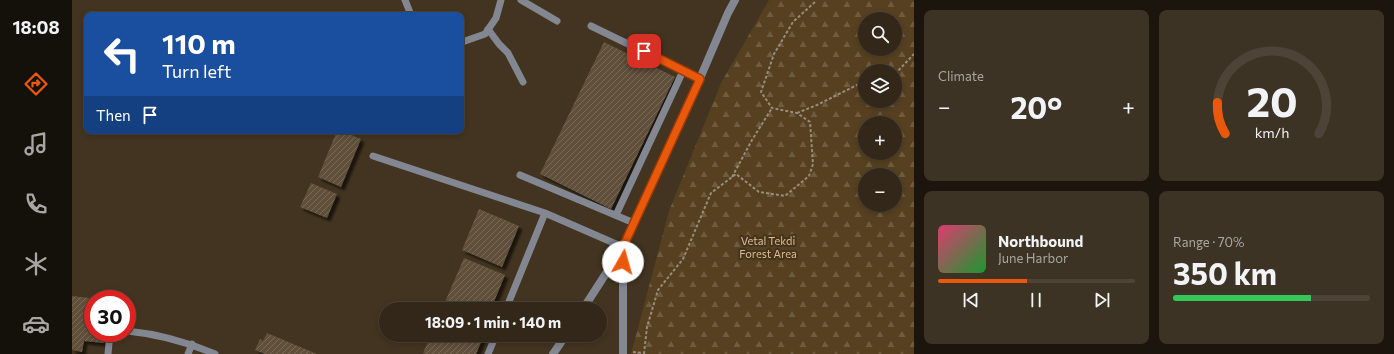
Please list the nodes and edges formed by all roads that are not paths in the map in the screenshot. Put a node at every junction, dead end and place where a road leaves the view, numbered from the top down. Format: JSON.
{"nodes":[{"id":1,"x":405,"y":0,"type":"edge"},
{"id":2,"x":501,"y":0,"type":"edge"},
{"id":3,"x":521,"y":0,"type":"edge"},
{"id":4,"x":732,"y":1,"type":"edge"},
{"id":5,"x":411,"y":12,"type":"edge"},
{"id":6,"x":557,"y":21,"type":"dead end"},
{"id":7,"x":591,"y":26,"type":"dead end"},
{"id":8,"x":488,"y":29,"type":"junction"},
{"id":9,"x":464,"y":41,"type":"edge"},
{"id":10,"x":683,"y":71,"type":"junction"},
{"id":11,"x":700,"y":79,"type":"junction"},
{"id":12,"x":523,"y":82,"type":"dead end"},
{"id":13,"x":373,"y":156,"type":"dead end"},
{"id":14,"x":520,"y":175,"type":"dead end"},
{"id":15,"x":545,"y":213,"type":"junction"},
{"id":16,"x":616,"y":215,"type":"junction"},
{"id":17,"x":634,"y":223,"type":"junction"},
{"id":18,"x":623,"y":247,"type":"junction"},
{"id":19,"x":509,"y":302,"type":"edge"},
{"id":20,"x":587,"y":302,"type":"edge"},
{"id":21,"x":136,"y":332,"type":"edge"},
{"id":22,"x":109,"y":342,"type":"edge"},
{"id":23,"x":493,"y":342,"type":"edge"},
{"id":24,"x":561,"y":342,"type":"edge"},
{"id":25,"x":192,"y":344,"type":"junction"},
{"id":26,"x":108,"y":354,"type":"edge"},
{"id":27,"x":188,"y":354,"type":"edge"},
{"id":28,"x":216,"y":354,"type":"edge"},
{"id":29,"x":488,"y":354,"type":"edge"},
{"id":30,"x":553,"y":354,"type":"edge"},
{"id":31,"x":622,"y":354,"type":"edge"}],
"edges":[{"from":1,"to":5,"type":"lane"},
{"from":2,"to":8,"type":"lane"},
{"from":3,"to":6,"type":"lane"},
{"from":4,"to":11,"type":"street"},
{"from":7,"to":10,"type":"lane"},
{"from":8,"to":9,"type":"lane"},
{"from":8,"to":12,"type":"lane"},
{"from":10,"to":11,"type":"lane"},
{"from":10,"to":16,"type":"lane"},
{"from":11,"to":17,"type":"street"},
{"from":13,"to":15,"type":"lane"},
{"from":14,"to":16,"type":"lane"},
{"from":15,"to":18,"type":"lane"},
{"from":15,"to":19,"type":"lane"},
{"from":16,"to":17,"type":"lane"},
{"from":17,"to":18,"type":"street"},
{"from":18,"to":20,"type":"street"},
{"from":18,"to":31,"type":"street"},
{"from":21,"to":25,"type":"lane"},
{"from":22,"to":26,"type":"lane"},
{"from":23,"to":29,"type":"lane"},
{"from":24,"to":30,"type":"street"},
{"from":25,"to":27,"type":"lane"},
{"from":25,"to":28,"type":"lane"}]}
